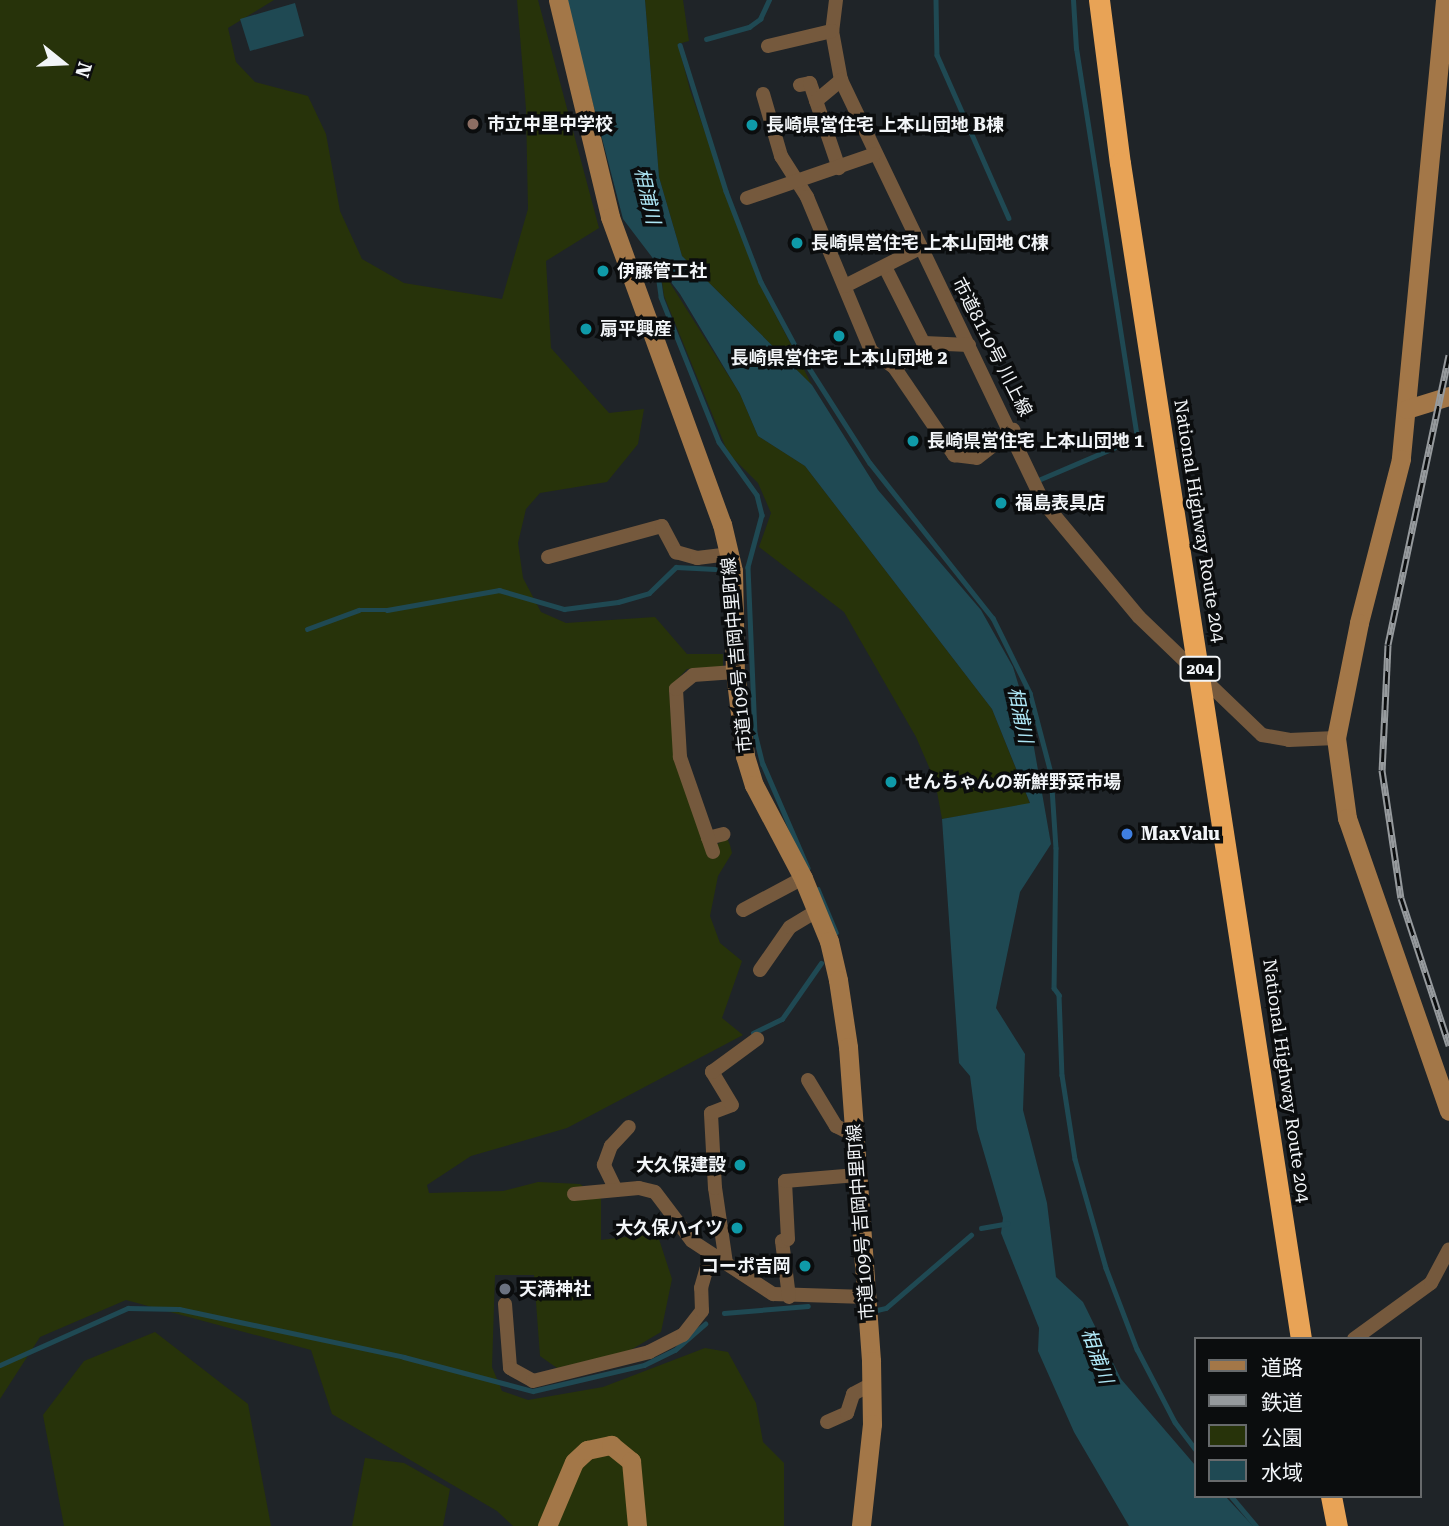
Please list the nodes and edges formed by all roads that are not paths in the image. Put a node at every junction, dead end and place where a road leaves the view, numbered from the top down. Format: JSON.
{"nodes":[{"id":1,"x":558,"y":0,"type":"edge"},
{"id":2,"x":836,"y":0,"type":"edge"},
{"id":3,"x":1099,"y":0,"type":"edge"},
{"id":4,"x":1445,"y":0,"type":"edge"},
{"id":5,"x":832,"y":32,"type":"junction"},
{"id":6,"x":768,"y":46,"type":"dead end"},
{"id":7,"x":841,"y":80,"type":"junction"},
{"id":8,"x":800,"y":85,"type":"dead end"},
{"id":9,"x":763,"y":94,"type":"dead end"},
{"id":10,"x":816,"y":101,"type":"junction"},
{"id":11,"x":875,"y":154,"type":"junction"},
{"id":12,"x":839,"y":168,"type":"junction"},
{"id":13,"x":797,"y":182,"type":"junction"},
{"id":14,"x":747,"y":198,"type":"dead end"},
{"id":15,"x":920,"y":248,"type":"junction"},
{"id":16,"x":885,"y":267,"type":"junction"},
{"id":17,"x":845,"y":286,"type":"junction"},
{"id":18,"x":924,"y":343,"type":"junction"},
{"id":19,"x":969,"y":345,"type":"junction"},
{"id":20,"x":894,"y":367,"type":"junction"},
{"id":21,"x":1449,"y":396,"type":"edge"},
{"id":22,"x":1407,"y":408,"type":"junction"},
{"id":23,"x":1013,"y":430,"type":"junction"},
{"id":24,"x":729,"y":554,"type":"junction"},
{"id":25,"x":548,"y":557,"type":"dead end"},
{"id":26,"x":735,"y":672,"type":"junction"},
{"id":27,"x":1200,"y":675,"type":"junction"},
{"id":28,"x":1336,"y":738,"type":"junction"},
{"id":29,"x":723,"y":834,"type":"dead end"},
{"id":30,"x":803,"y":878,"type":"junction"},
{"id":31,"x":743,"y":910,"type":"dead end"},
{"id":32,"x":817,"y":911,"type":"junction"},
{"id":33,"x":760,"y":970,"type":"dead end"},
{"id":34,"x":757,"y":1039,"type":"dead end"},
{"id":35,"x":808,"y":1080,"type":"dead end"},
{"id":36,"x":1449,"y":1111,"type":"edge"},
{"id":37,"x":629,"y":1127,"type":"dead end"},
{"id":38,"x":854,"y":1135,"type":"junction"},
{"id":39,"x":857,"y":1175,"type":"junction"},
{"id":40,"x":616,"y":1191,"type":"junction"},
{"id":41,"x":574,"y":1194,"type":"dead end"},
{"id":42,"x":1449,"y":1249,"type":"edge"},
{"id":43,"x":710,"y":1256,"type":"junction"},
{"id":44,"x":726,"y":1263,"type":"junction"},
{"id":45,"x":789,"y":1297,"type":"junction"},
{"id":46,"x":866,"y":1297,"type":"junction"},
{"id":47,"x":505,"y":1304,"type":"dead end"},
{"id":48,"x":1301,"y":1337,"type":"edge"},
{"id":49,"x":1357,"y":1337,"type":"edge"},
{"id":50,"x":872,"y":1384,"type":"junction"},
{"id":51,"x":827,"y":1422,"type":"dead end"},
{"id":52,"x":1320,"y":1498,"type":"edge"},
{"id":53,"x":1331,"y":1498,"type":"edge"},
{"id":54,"x":865,"y":1525,"type":"edge"},
{"id":55,"x":547,"y":1526,"type":"edge"},
{"id":56,"x":637,"y":1526,"type":"edge"},
{"id":57,"x":1324,"y":1526,"type":"edge"},
{"id":58,"x":1337,"y":1526,"type":"edge"}],
"edges":[{"from":1,"to":24,"type":"street","name":"市道109号 吉岡中里町線"},
{"from":2,"to":5,"type":"street","name":"市道8110号 川上線"},
{"from":3,"to":27,"type":"highway","name":"National Highway Route 204","number":"204"},
{"from":4,"to":22,"type":"street"},
{"from":5,"to":6,"type":"street"},
{"from":5,"to":7,"type":"street","name":"市道8110号 川上線"},
{"from":7,"to":10,"type":"street"},
{"from":7,"to":11,"type":"street","name":"市道8110号 川上線"},
{"from":8,"to":10,"type":"street"},
{"from":9,"to":13,"type":"street"},
{"from":10,"to":12,"type":"street"},
{"from":11,"to":12,"type":"street"},
{"from":11,"to":15,"type":"street","name":"市道8110号 川上線"},
{"from":12,"to":13,"type":"street"},
{"from":13,"to":14,"type":"street"},
{"from":13,"to":17,"type":"street"},
{"from":15,"to":16,"type":"street"},
{"from":15,"to":19,"type":"street","name":"市道8110号 川上線"},
{"from":16,"to":17,"type":"street"},
{"from":16,"to":18,"type":"street"},
{"from":17,"to":20,"type":"street"},
{"from":18,"to":19,"type":"street"},
{"from":18,"to":20,"type":"street"},
{"from":19,"to":23,"type":"street","name":"市道8110号 川上線"},
{"from":20,"to":23,"type":"street"},
{"from":21,"to":22,"type":"street"},
{"from":22,"to":28,"type":"street"},
{"from":23,"to":27,"type":"street","name":"市道8110号 川上線"},
{"from":24,"to":25,"type":"street"},
{"from":24,"to":26,"type":"street","name":"市道109号 吉岡中里町線"},
{"from":26,"to":29,"type":"street"},
{"from":26,"to":30,"type":"street","name":"市道109号 吉岡中里町線"},
{"from":27,"to":28,"type":"street","name":"市道8110号 川上線"},
{"from":27,"to":48,"type":"highway","name":"National Highway Route 204","number":"204"},
{"from":28,"to":36,"type":"street"},
{"from":30,"to":31,"type":"street"},
{"from":30,"to":32,"type":"street","name":"市道109号 吉岡中里町線"},
{"from":32,"to":33,"type":"street"},
{"from":32,"to":38,"type":"street","name":"市道109号 吉岡中里町線"},
{"from":34,"to":44,"type":"street"},
{"from":35,"to":38,"type":"street"},
{"from":37,"to":40,"type":"street"},
{"from":38,"to":39,"type":"street","name":"市道109号 吉岡中里町線"},
{"from":39,"to":45,"type":"street"},
{"from":39,"to":46,"type":"street","name":"市道109号 吉岡中里町線"},
{"from":40,"to":41,"type":"street"},
{"from":40,"to":43,"type":"street"},
{"from":42,"to":49,"type":"street"},
{"from":43,"to":44,"type":"street"},
{"from":43,"to":47,"type":"street"},
{"from":44,"to":45,"type":"street"},
{"from":45,"to":46,"type":"street"},
{"from":46,"to":50,"type":"street","name":"市道109号 吉岡中里町線"},
{"from":50,"to":51,"type":"street"},
{"from":50,"to":54,"type":"street","name":"市道109号 吉岡中里町線"},
{"from":52,"to":57,"type":"highway"},
{"from":53,"to":58,"type":"highway"},
{"from":55,"to":56,"type":"street"}]}
